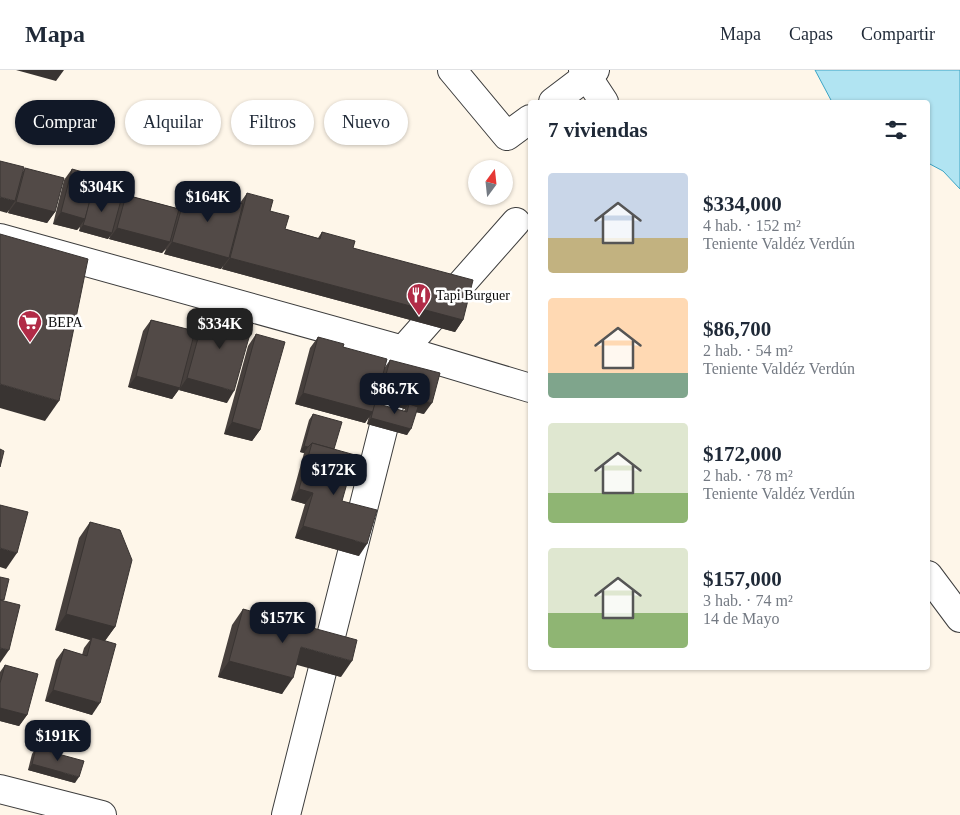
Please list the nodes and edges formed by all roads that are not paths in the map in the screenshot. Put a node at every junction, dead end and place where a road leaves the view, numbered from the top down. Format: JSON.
{"nodes":[{"id":1,"x":452,"y":70,"type":"edge"},
{"id":2,"x":588,"y":72,"type":"edge"},
{"id":3,"x":555,"y":100,"type":"edge"},
{"id":4,"x":603,"y":100,"type":"edge"},
{"id":5,"x":528,"y":120,"type":"edge"},
{"id":6,"x":516,"y":222,"type":"dead end"},
{"id":7,"x":0,"y":238,"type":"edge"},
{"id":8,"x":403,"y":350,"type":"junction"},
{"id":9,"x":528,"y":387,"type":"edge"},
{"id":10,"x":930,"y":578,"type":"edge"},
{"id":11,"x":960,"y":618,"type":"edge"},
{"id":12,"x":0,"y":789,"type":"edge"},
{"id":13,"x":102,"y":815,"type":"edge"},
{"id":14,"x":286,"y":815,"type":"edge"}],
"edges":[{"from":1,"to":5,"type":"street"},
{"from":2,"to":3,"type":"street"},
{"from":2,"to":4,"type":"street"},
{"from":6,"to":8,"type":"street"},
{"from":7,"to":8,"type":"street"},
{"from":8,"to":9,"type":"street"},
{"from":8,"to":14,"type":"street"},
{"from":10,"to":11,"type":"street"},
{"from":12,"to":13,"type":"street"}]}
